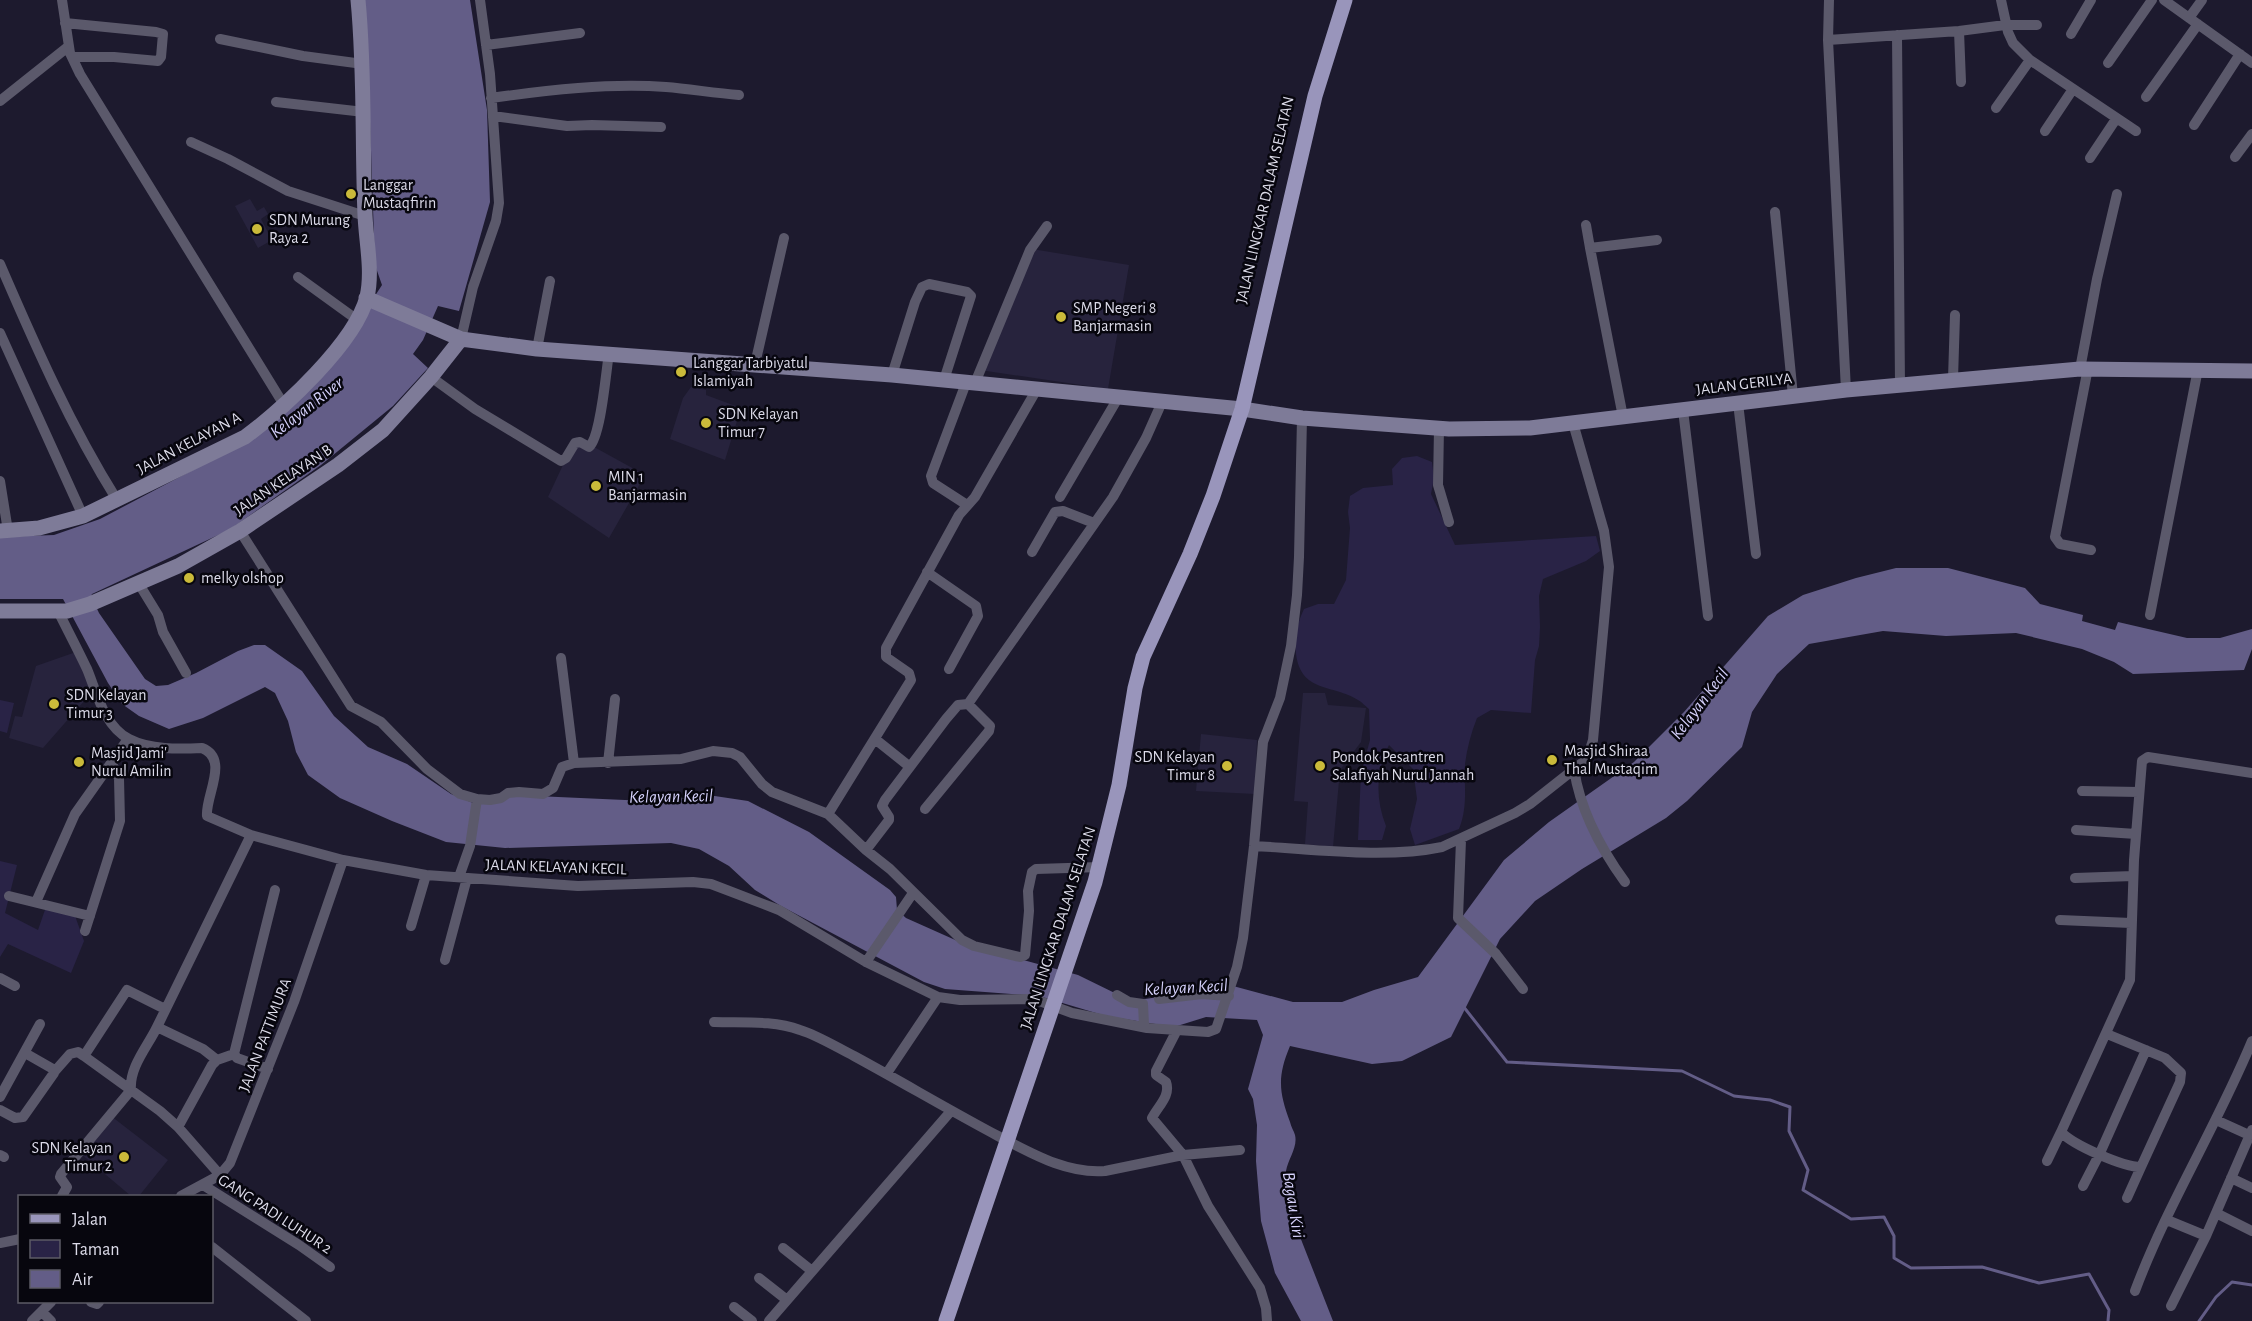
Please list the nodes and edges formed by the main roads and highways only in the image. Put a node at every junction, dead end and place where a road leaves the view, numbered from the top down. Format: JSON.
{"nodes":[{"id":1,"x":1337,"y":0,"type":"edge"},
{"id":2,"x":1345,"y":0,"type":"edge"},
{"id":3,"x":1242,"y":409,"type":"junction"},
{"id":4,"x":946,"y":1321,"type":"edge"}],
"edges":[{"from":1,"to":3,"type":"main road","name":"JALAN LINGKAR DALAM SELATAN"},
{"from":2,"to":3,"type":"main road","name":"JALAN LINGKAR DALAM SELATAN"},
{"from":3,"to":4,"type":"main road","name":"JALAN LINGKAR DALAM SELATAN"}]}
